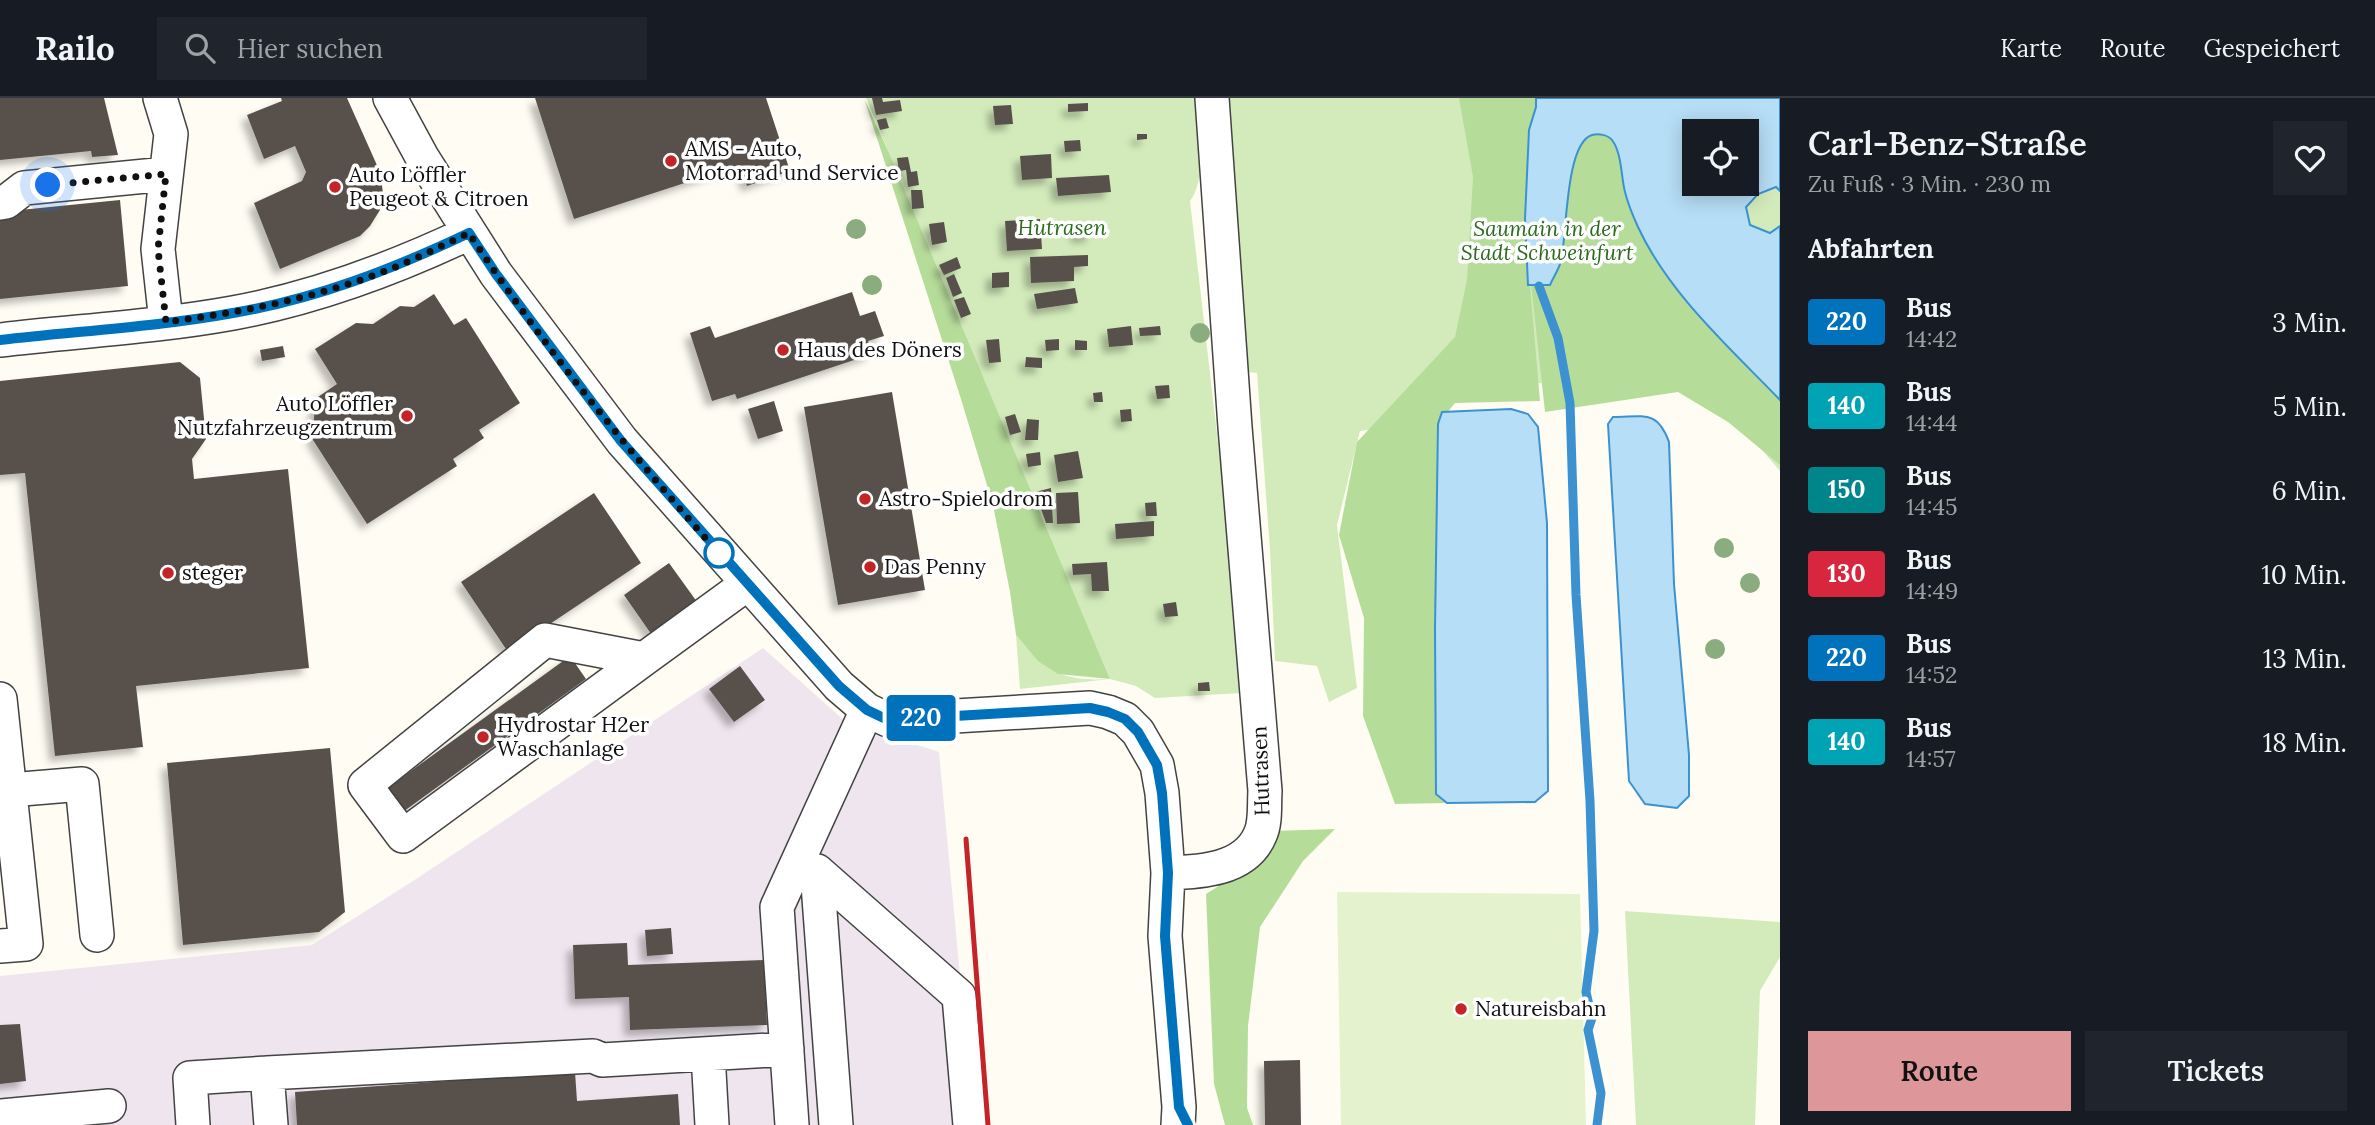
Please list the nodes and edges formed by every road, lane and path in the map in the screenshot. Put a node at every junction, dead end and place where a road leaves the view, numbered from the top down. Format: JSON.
{"nodes":[{"id":1,"x":160,"y":98,"type":"edge"},
{"id":2,"x":390,"y":98,"type":"edge"},
{"id":3,"x":1212,"y":98,"type":"edge"},
{"id":4,"x":166,"y":174,"type":"junction"},
{"id":5,"x":0,"y":203,"type":"edge"},
{"id":6,"x":469,"y":233,"type":"junction"},
{"id":7,"x":166,"y":322,"type":"junction"},
{"id":8,"x":0,"y":340,"type":"edge"},
{"id":9,"x":747,"y":584,"type":"junction"},
{"id":10,"x":644,"y":659,"type":"junction"},
{"id":11,"x":0,"y":699,"type":"edge"},
{"id":12,"x":867,"y":710,"type":"junction"},
{"id":13,"x":10,"y":790,"type":"junction"},
{"id":14,"x":811,"y":859,"type":"junction"},
{"id":15,"x":1168,"y":873,"type":"junction"},
{"id":16,"x":97,"y":935,"type":"dead end"},
{"id":17,"x":0,"y":946,"type":"edge"},
{"id":18,"x":787,"y":1049,"type":"junction"},
{"id":19,"x":708,"y":1054,"type":"junction"},
{"id":20,"x":267,"y":1073,"type":"junction"},
{"id":21,"x":109,"y":1106,"type":"dead end"},
{"id":22,"x":0,"y":1116,"type":"edge"},
{"id":23,"x":1182,"y":1119,"type":"edge"},
{"id":24,"x":193,"y":1125,"type":"edge"},
{"id":25,"x":271,"y":1125,"type":"edge"},
{"id":26,"x":712,"y":1125,"type":"edge"},
{"id":27,"x":792,"y":1125,"type":"edge"},
{"id":28,"x":836,"y":1125,"type":"edge"},
{"id":29,"x":970,"y":1125,"type":"edge"}],
"edges":[{"from":1,"to":4,"type":"street"},
{"from":2,"to":6,"type":"street"},
{"from":3,"to":15,"type":"street","name":"Hutrasen"},
{"from":4,"to":5,"type":"street"},
{"from":4,"to":7,"type":"street"},
{"from":6,"to":7,"type":"street"},
{"from":6,"to":9,"type":"street"},
{"from":7,"to":8,"type":"street"},
{"from":9,"to":10,"type":"street"},
{"from":9,"to":12,"type":"street"},
{"from":10,"to":10,"type":"street"},
{"from":11,"to":13,"type":"street"},
{"from":12,"to":14,"type":"street"},
{"from":12,"to":15,"type":"street"},
{"from":13,"to":16,"type":"street"},
{"from":13,"to":17,"type":"street"},
{"from":14,"to":18,"type":"street"},
{"from":14,"to":28,"type":"street"},
{"from":14,"to":29,"type":"street"},
{"from":15,"to":23,"type":"street"},
{"from":18,"to":19,"type":"street"},
{"from":18,"to":27,"type":"street"},
{"from":19,"to":20,"type":"street"},
{"from":19,"to":26,"type":"street"},
{"from":20,"to":24,"type":"street"},
{"from":20,"to":25,"type":"street"},
{"from":21,"to":22,"type":"street"}]}
